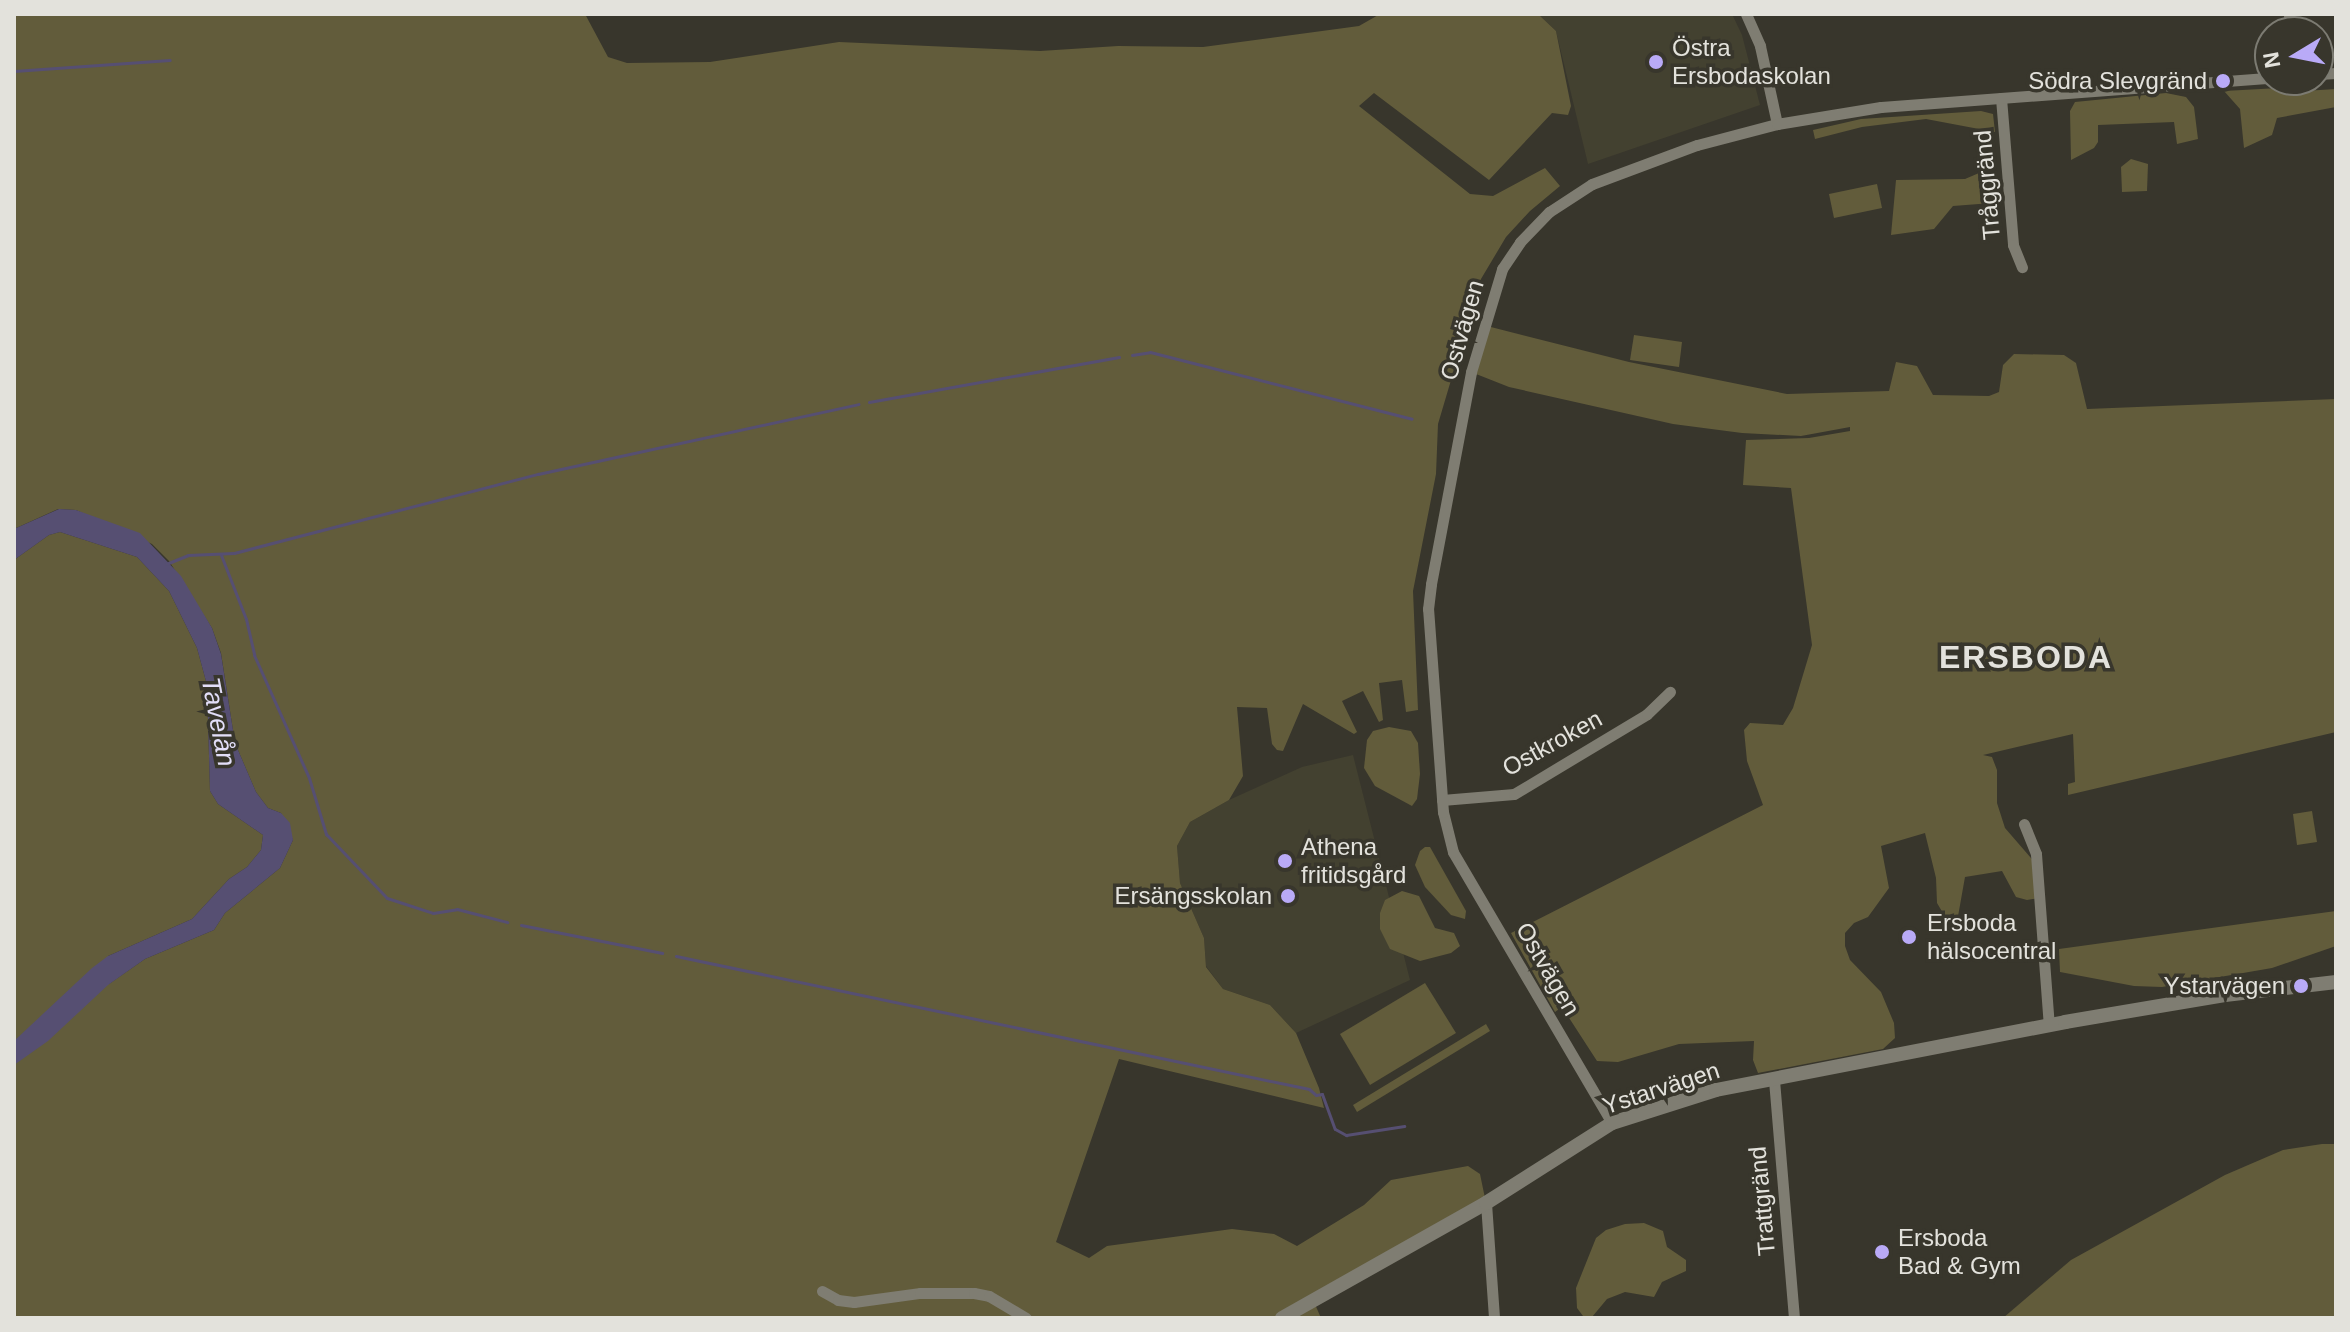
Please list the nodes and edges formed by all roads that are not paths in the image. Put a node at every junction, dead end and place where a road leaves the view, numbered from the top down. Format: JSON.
{"nodes":[{"id":1,"x":1746,"y":14,"type":"edge"},
{"id":2,"x":2254,"y":79,"type":"edge"},
{"id":3,"x":2001,"y":98,"type":"junction"},
{"id":4,"x":1777,"y":124,"type":"junction"},
{"id":5,"x":2022,"y":267,"type":"dead end"},
{"id":6,"x":1670,"y":692,"type":"dead end"},
{"id":7,"x":1442,"y":800,"type":"junction"},
{"id":8,"x":2024,"y":824,"type":"dead end"},
{"id":9,"x":2336,"y":982,"type":"edge"},
{"id":10,"x":2049,"y":1026,"type":"junction"},
{"id":11,"x":1774,"y":1080,"type":"junction"},
{"id":12,"x":1612,"y":1123,"type":"junction"},
{"id":13,"x":1486,"y":1203,"type":"junction"},
{"id":14,"x":822,"y":1291,"type":"dead end"},
{"id":15,"x":1026,"y":1318,"type":"edge"},
{"id":16,"x":1282,"y":1318,"type":"edge"},
{"id":17,"x":1494,"y":1318,"type":"edge"},
{"id":18,"x":1794,"y":1318,"type":"edge"}],
"edges":[{"from":1,"to":4,"type":"street"},
{"from":2,"to":3,"type":"street","name":"Ostvägen"},
{"from":3,"to":4,"type":"street","name":"Ostvägen"},
{"from":3,"to":5,"type":"street","name":"Tråggränd"},
{"from":4,"to":7,"type":"street","name":"Ostvägen"},
{"from":6,"to":7,"type":"street","name":"Ostkroken"},
{"from":7,"to":12,"type":"street","name":"Ostvägen"},
{"from":8,"to":10,"type":"street"},
{"from":9,"to":10,"type":"street","name":"Ystarvägen"},
{"from":10,"to":11,"type":"street","name":"Ystarvägen"},
{"from":11,"to":12,"type":"street","name":"Ystarvägen"},
{"from":11,"to":18,"type":"street","name":"Trattgränd"},
{"from":12,"to":13,"type":"street","name":"Ystarvägen"},
{"from":13,"to":16,"type":"street","name":"Ystarvägen"},
{"from":13,"to":17,"type":"street"},
{"from":14,"to":15,"type":"street"}]}
